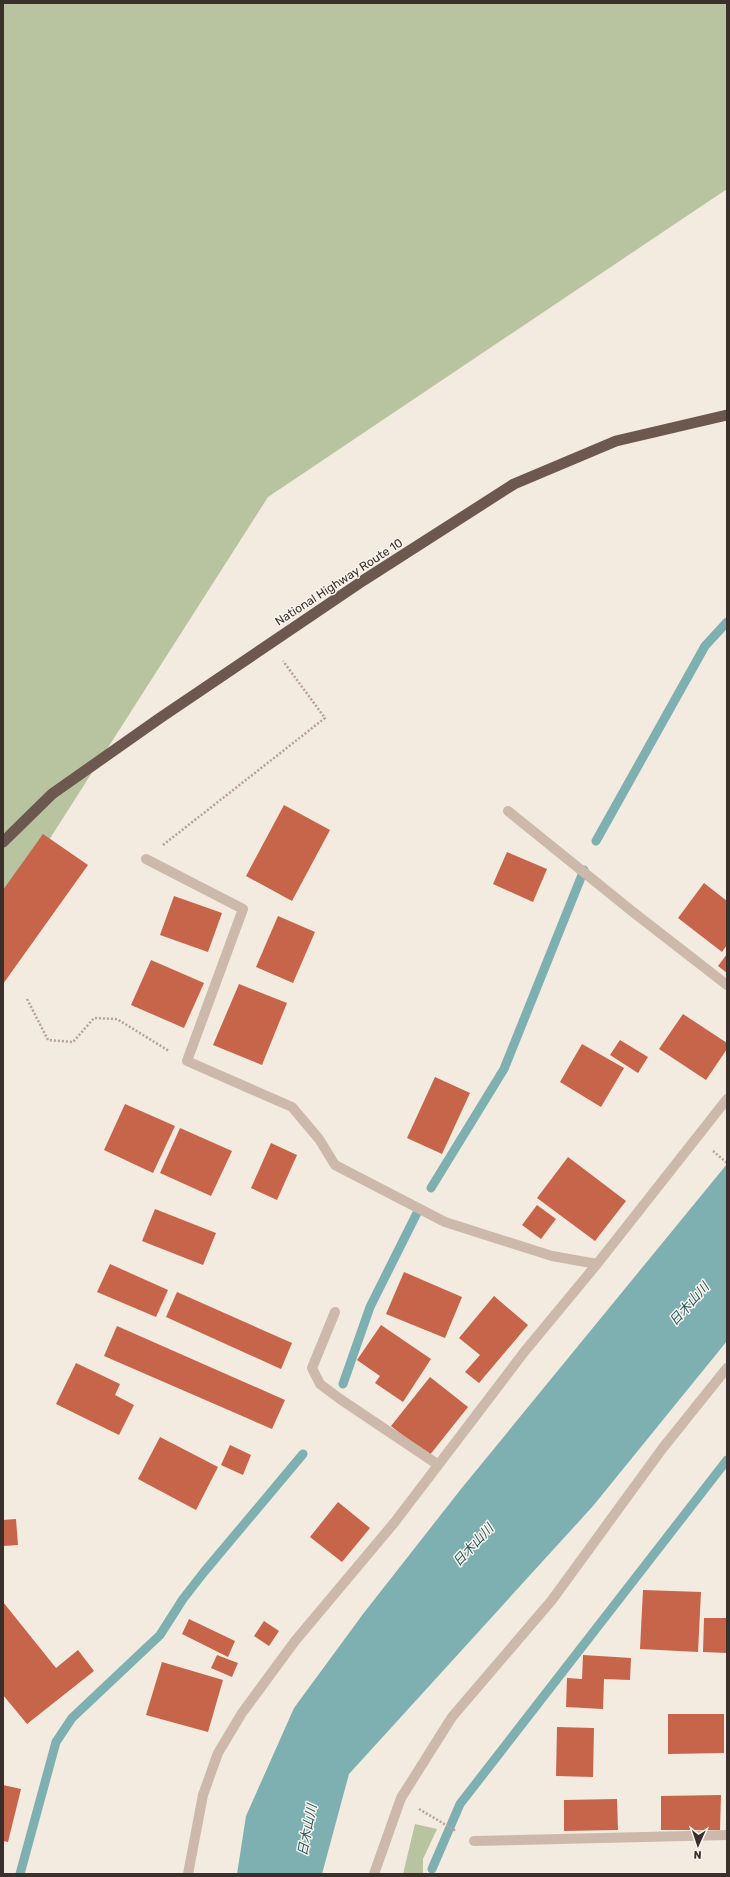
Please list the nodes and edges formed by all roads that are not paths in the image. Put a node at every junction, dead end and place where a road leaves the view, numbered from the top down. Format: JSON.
{"nodes":[{"id":1,"x":727,"y":415,"type":"edge"},
{"id":2,"x":508,"y":811,"type":"dead end"},
{"id":3,"x":3,"y":842,"type":"edge"},
{"id":4,"x":146,"y":859,"type":"road end"},
{"id":5,"x":727,"y":985,"type":"edge"},
{"id":6,"x":727,"y":1099,"type":"edge"},
{"id":7,"x":597,"y":1264,"type":"junction"},
{"id":8,"x":335,"y":1312,"type":"dead end"},
{"id":9,"x":727,"y":1368,"type":"edge"},
{"id":10,"x":437,"y":1464,"type":"junction"},
{"id":11,"x":727,"y":1835,"type":"edge"},
{"id":12,"x":474,"y":1841,"type":"dead end"},
{"id":13,"x":188,"y":1874,"type":"edge"},
{"id":14,"x":374,"y":1874,"type":"edge"}],
"edges":[{"from":1,"to":3,"type":"highway","name":"National Highway Route 10"},
{"from":2,"to":5,"type":"street"},
{"from":4,"to":7,"type":"street"},
{"from":6,"to":7,"type":"street"},
{"from":7,"to":10,"type":"street"},
{"from":8,"to":10,"type":"street"},
{"from":9,"to":14,"type":"street"},
{"from":10,"to":13,"type":"street"},
{"from":11,"to":12,"type":"street"}]}
